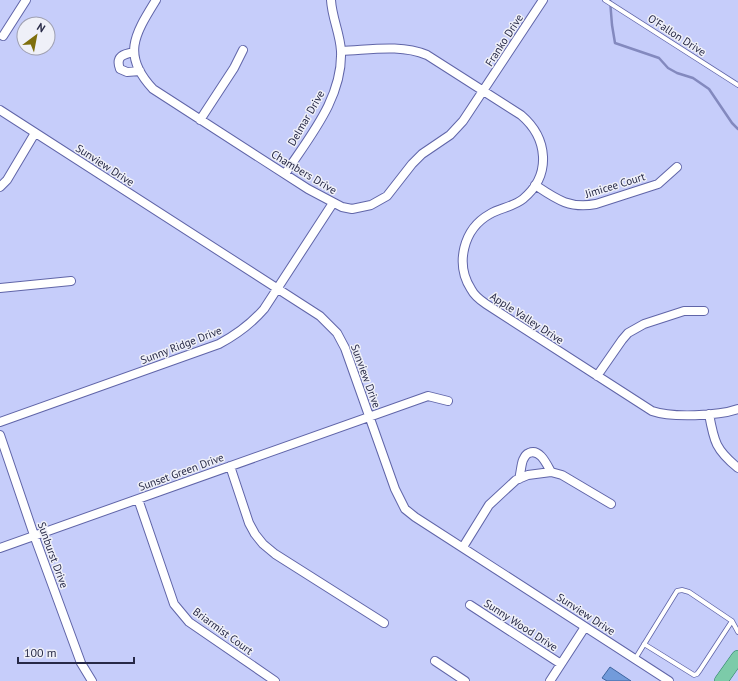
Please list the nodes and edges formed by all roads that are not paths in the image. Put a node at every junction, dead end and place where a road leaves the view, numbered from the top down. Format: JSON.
{"nodes":[{"id":1,"x":26,"y":0,"type":"edge"},
{"id":2,"x":156,"y":0,"type":"edge"},
{"id":3,"x":331,"y":0,"type":"edge"},
{"id":4,"x":543,"y":0,"type":"edge"},
{"id":5,"x":605,"y":0,"type":"edge"},
{"id":6,"x":3,"y":36,"type":"dead end"},
{"id":7,"x":243,"y":50,"type":"dead end"},
{"id":8,"x":341,"y":51,"type":"junction"},
{"id":9,"x":134,"y":52,"type":"junction"},
{"id":10,"x":140,"y":71,"type":"junction"},
{"id":11,"x":738,"y":85,"type":"edge"},
{"id":12,"x":483,"y":91,"type":"junction"},
{"id":13,"x":0,"y":110,"type":"edge"},
{"id":14,"x":200,"y":120,"type":"junction"},
{"id":15,"x":35,"y":133,"type":"junction"},
{"id":16,"x":677,"y":167,"type":"dead end"},
{"id":17,"x":285,"y":174,"type":"junction"},
{"id":18,"x":535,"y":185,"type":"junction"},
{"id":19,"x":0,"y":187,"type":"edge"},
{"id":20,"x":333,"y":203,"type":"junction"},
{"id":21,"x":71,"y":282,"type":"dead end"},
{"id":22,"x":0,"y":288,"type":"edge"},
{"id":23,"x":278,"y":289,"type":"junction"},
{"id":24,"x":704,"y":311,"type":"dead end"},
{"id":25,"x":597,"y":376,"type":"junction"},
{"id":26,"x":448,"y":401,"type":"dead end"},
{"id":27,"x":738,"y":409,"type":"edge"},
{"id":28,"x":710,"y":414,"type":"junction"},
{"id":29,"x":369,"y":416,"type":"junction"},
{"id":30,"x":0,"y":422,"type":"edge"},
{"id":31,"x":0,"y":435,"type":"edge"},
{"id":32,"x":230,"y":466,"type":"junction"},
{"id":33,"x":738,"y":468,"type":"edge"},
{"id":34,"x":551,"y":472,"type":"junction"},
{"id":35,"x":519,"y":478,"type":"junction"},
{"id":36,"x":138,"y":499,"type":"junction"},
{"id":37,"x":611,"y":504,"type":"dead end"},
{"id":38,"x":34,"y":535,"type":"junction"},
{"id":39,"x":463,"y":547,"type":"junction"},
{"id":40,"x":0,"y":548,"type":"edge"},
{"id":41,"x":470,"y":604,"type":"dead end"},
{"id":42,"x":732,"y":621,"type":"junction"},
{"id":43,"x":384,"y":623,"type":"dead end"},
{"id":44,"x":738,"y":624,"type":"edge"},
{"id":45,"x":585,"y":627,"type":"junction"},
{"id":46,"x":738,"y":632,"type":"edge"},
{"id":47,"x":644,"y":644,"type":"junction"},
{"id":48,"x":738,"y":658,"type":"edge"},
{"id":49,"x":635,"y":659,"type":"junction"},
{"id":50,"x":435,"y":661,"type":"dead end"},
{"id":51,"x":561,"y":664,"type":"junction"},
{"id":52,"x":92,"y":681,"type":"edge"},
{"id":53,"x":275,"y":681,"type":"edge"},
{"id":54,"x":465,"y":681,"type":"edge"},
{"id":55,"x":550,"y":681,"type":"edge"},
{"id":56,"x":669,"y":681,"type":"edge"},
{"id":57,"x":721,"y":681,"type":"edge"}],
"edges":[{"from":1,"to":6,"type":"street"},
{"from":2,"to":9,"type":"street","name":"Chambers Drive"},
{"from":3,"to":8,"type":"street","name":"Delmar Drive"},
{"from":4,"to":12,"type":"street","name":"Franko Drive"},
{"from":5,"to":11,"type":"lane","name":"O'Fallon Drive"},
{"from":7,"to":14,"type":"street"},
{"from":8,"to":12,"type":"street","name":"Apple Valley Drive"},
{"from":8,"to":17,"type":"street","name":"Delmar Drive"},
{"from":9,"to":10,"type":"street","name":"Chambers Drive"},
{"from":9,"to":10,"type":"street"},
{"from":10,"to":14,"type":"street","name":"Chambers Drive"},
{"from":12,"to":18,"type":"street","name":"Apple Valley Drive"},
{"from":12,"to":20,"type":"street","name":"Chambers Drive"},
{"from":13,"to":15,"type":"street","name":"Sunview Drive"},
{"from":14,"to":17,"type":"street","name":"Chambers Drive"},
{"from":15,"to":19,"type":"street"},
{"from":15,"to":23,"type":"street","name":"Sunview Drive"},
{"from":16,"to":18,"type":"street","name":"Jimicee Court"},
{"from":17,"to":20,"type":"street","name":"Chambers Drive"},
{"from":18,"to":25,"type":"street","name":"Apple Valley Drive"},
{"from":20,"to":23,"type":"street","name":"Sunny Ridge Drive"},
{"from":21,"to":22,"type":"street"},
{"from":23,"to":29,"type":"street","name":"Sunview Drive"},
{"from":23,"to":30,"type":"street","name":"Sunny Ridge Drive"},
{"from":24,"to":25,"type":"street"},
{"from":25,"to":28,"type":"street","name":"Apple Valley Drive"},
{"from":26,"to":29,"type":"street","name":"Sunset Green Drive"},
{"from":27,"to":28,"type":"street","name":"Apple Valley Drive"},
{"from":28,"to":33,"type":"street"},
{"from":29,"to":32,"type":"street","name":"Sunset Green Drive"},
{"from":29,"to":39,"type":"street","name":"Sunview Drive"},
{"from":31,"to":38,"type":"street","name":"Sunburst Drive"},
{"from":32,"to":36,"type":"street","name":"Sunset Green Drive"},
{"from":32,"to":43,"type":"street"},
{"from":34,"to":35,"type":"street"},
{"from":34,"to":35,"type":"street"},
{"from":34,"to":37,"type":"street"},
{"from":35,"to":39,"type":"street"},
{"from":36,"to":38,"type":"street","name":"Sunset Green Drive"},
{"from":36,"to":53,"type":"street","name":"Briarmist Court"},
{"from":38,"to":40,"type":"street","name":"Sunset Green Drive"},
{"from":38,"to":52,"type":"street","name":"Sunburst Drive"},
{"from":39,"to":45,"type":"street","name":"Sunview Drive"},
{"from":41,"to":51,"type":"street","name":"Sunny Wood Drive"},
{"from":42,"to":44,"type":"lane"},
{"from":42,"to":46,"type":"lane"},
{"from":42,"to":47,"type":"lane"},
{"from":42,"to":47,"type":"lane"},
{"from":45,"to":49,"type":"street","name":"Sunview Drive"},
{"from":45,"to":51,"type":"street"},
{"from":47,"to":49,"type":"lane"},
{"from":48,"to":57,"type":"main road"},
{"from":49,"to":56,"type":"street","name":"Sunview Drive"},
{"from":50,"to":54,"type":"street"},
{"from":51,"to":55,"type":"street"}]}
